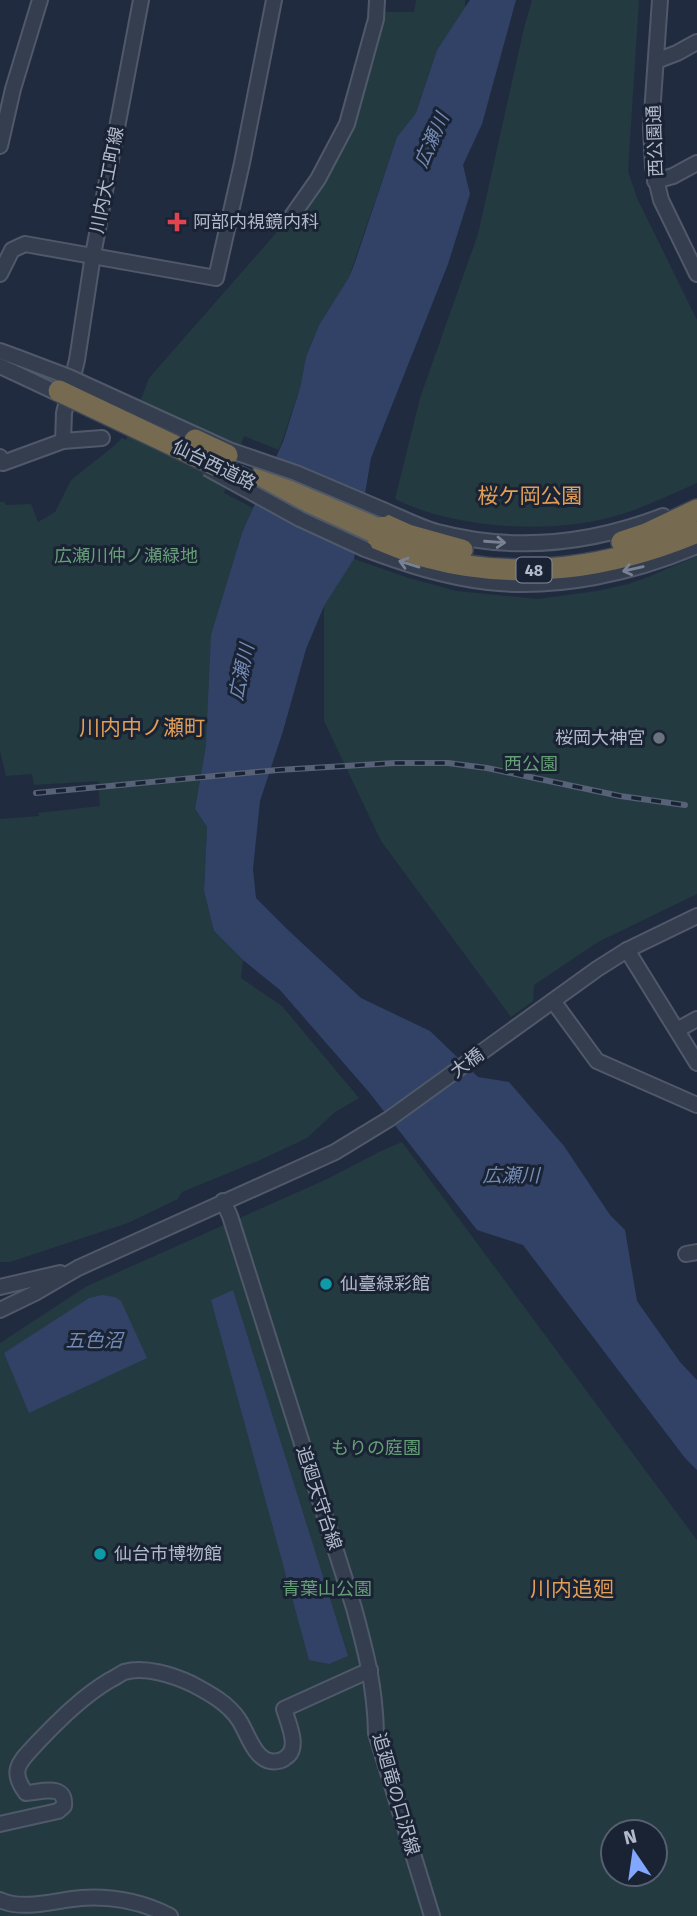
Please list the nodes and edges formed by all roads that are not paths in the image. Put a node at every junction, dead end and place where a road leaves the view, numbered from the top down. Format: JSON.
{"nodes":[{"id":1,"x":40,"y":0,"type":"edge"},
{"id":2,"x":141,"y":0,"type":"edge"},
{"id":3,"x":274,"y":0,"type":"edge"},
{"id":4,"x":377,"y":0,"type":"edge"},
{"id":5,"x":660,"y":0,"type":"edge"},
{"id":6,"x":697,"y":42,"type":"edge"},
{"id":7,"x":656,"y":61,"type":"junction"},
{"id":8,"x":0,"y":146,"type":"edge"},
{"id":9,"x":697,"y":163,"type":"edge"},
{"id":10,"x":655,"y":181,"type":"junction"},
{"id":11,"x":292,"y":216,"type":"dead end"},
{"id":12,"x":93,"y":255,"type":"junction"},
{"id":13,"x":0,"y":274,"type":"edge"},
{"id":14,"x":697,"y":274,"type":"edge"},
{"id":15,"x":0,"y":351,"type":"edge"},
{"id":16,"x":11,"y":366,"type":"edge"},
{"id":17,"x":62,"y":385,"type":"dead end"},
{"id":18,"x":102,"y":438,"type":"dead end"},
{"id":19,"x":63,"y":441,"type":"junction"},
{"id":20,"x":0,"y":457,"type":"edge"},
{"id":21,"x":260,"y":479,"type":"junction"},
{"id":22,"x":697,"y":503,"type":"edge"},
{"id":23,"x":697,"y":510,"type":"edge"},
{"id":24,"x":374,"y":529,"type":"junction"},
{"id":25,"x":697,"y":532,"type":"edge"},
{"id":26,"x":697,"y":546,"type":"edge"},
{"id":27,"x":697,"y":916,"type":"edge"},
{"id":28,"x":627,"y":950,"type":"junction"},
{"id":29,"x":549,"y":1004,"type":"junction"},
{"id":30,"x":697,"y":1019,"type":"edge"},
{"id":31,"x":677,"y":1030,"type":"junction"},
{"id":32,"x":697,"y":1063,"type":"edge"},
{"id":33,"x":697,"y":1105,"type":"edge"},
{"id":34,"x":223,"y":1201,"type":"junction"},
{"id":35,"x":78,"y":1268,"type":"junction"},
{"id":36,"x":0,"y":1287,"type":"edge"},
{"id":37,"x":0,"y":1310,"type":"edge"},
{"id":38,"x":370,"y":1670,"type":"junction"},
{"id":39,"x":0,"y":1824,"type":"edge"},
{"id":40,"x":0,"y":1900,"type":"edge"},
{"id":41,"x":170,"y":1916,"type":"edge"},
{"id":42,"x":432,"y":1916,"type":"edge"}],
"edges":[{"from":1,"to":8,"type":"street"},
{"from":2,"to":12,"type":"street","name":"川内大工町線"},
{"from":3,"to":12,"type":"street"},
{"from":4,"to":11,"type":"street"},
{"from":5,"to":7,"type":"street","name":"西公園通"},
{"from":6,"to":7,"type":"street"},
{"from":7,"to":10,"type":"street","name":"西公園通"},
{"from":9,"to":10,"type":"street"},
{"from":10,"to":14,"type":"street","name":"西公園通"},
{"from":12,"to":13,"type":"street"},
{"from":12,"to":19,"type":"street","name":"川内大工町線"},
{"from":15,"to":16,"type":"street"},
{"from":16,"to":24,"type":"street","bridge":true},
{"from":16,"to":24,"type":"street","bridge":true},
{"from":17,"to":21,"type":"highway","name":"仙台西道路","number":"48","bridge":true},
{"from":18,"to":19,"type":"street"},
{"from":19,"to":20,"type":"street"},
{"from":21,"to":24,"type":"highway","name":"仙台西道路","number":"48"},
{"from":21,"to":24,"type":"highway","name":"仙台西道路","number":"48","bridge":true},
{"from":24,"to":22,"type":"street","one_way":true},
{"from":23,"to":24,"type":"highway","number":"48"},
{"from":24,"to":25,"type":"highway","number":"48"},
{"from":26,"to":24,"type":"street","one_way":true},
{"from":27,"to":28,"type":"street","name":"大橋"},
{"from":28,"to":29,"type":"street","name":"大橋"},
{"from":28,"to":31,"type":"street"},
{"from":29,"to":33,"type":"street"},
{"from":29,"to":34,"type":"street","name":"大橋"},
{"from":30,"to":31,"type":"street"},
{"from":31,"to":32,"type":"street"},
{"from":34,"to":35,"type":"street","name":"大橋"},
{"from":34,"to":38,"type":"street","name":"追廻天守台線"},
{"from":35,"to":36,"type":"street"},
{"from":35,"to":37,"type":"street"},
{"from":38,"to":39,"type":"street"},
{"from":38,"to":42,"type":"street","name":"追廻竜の口沢線"},
{"from":40,"to":41,"type":"street"}]}
